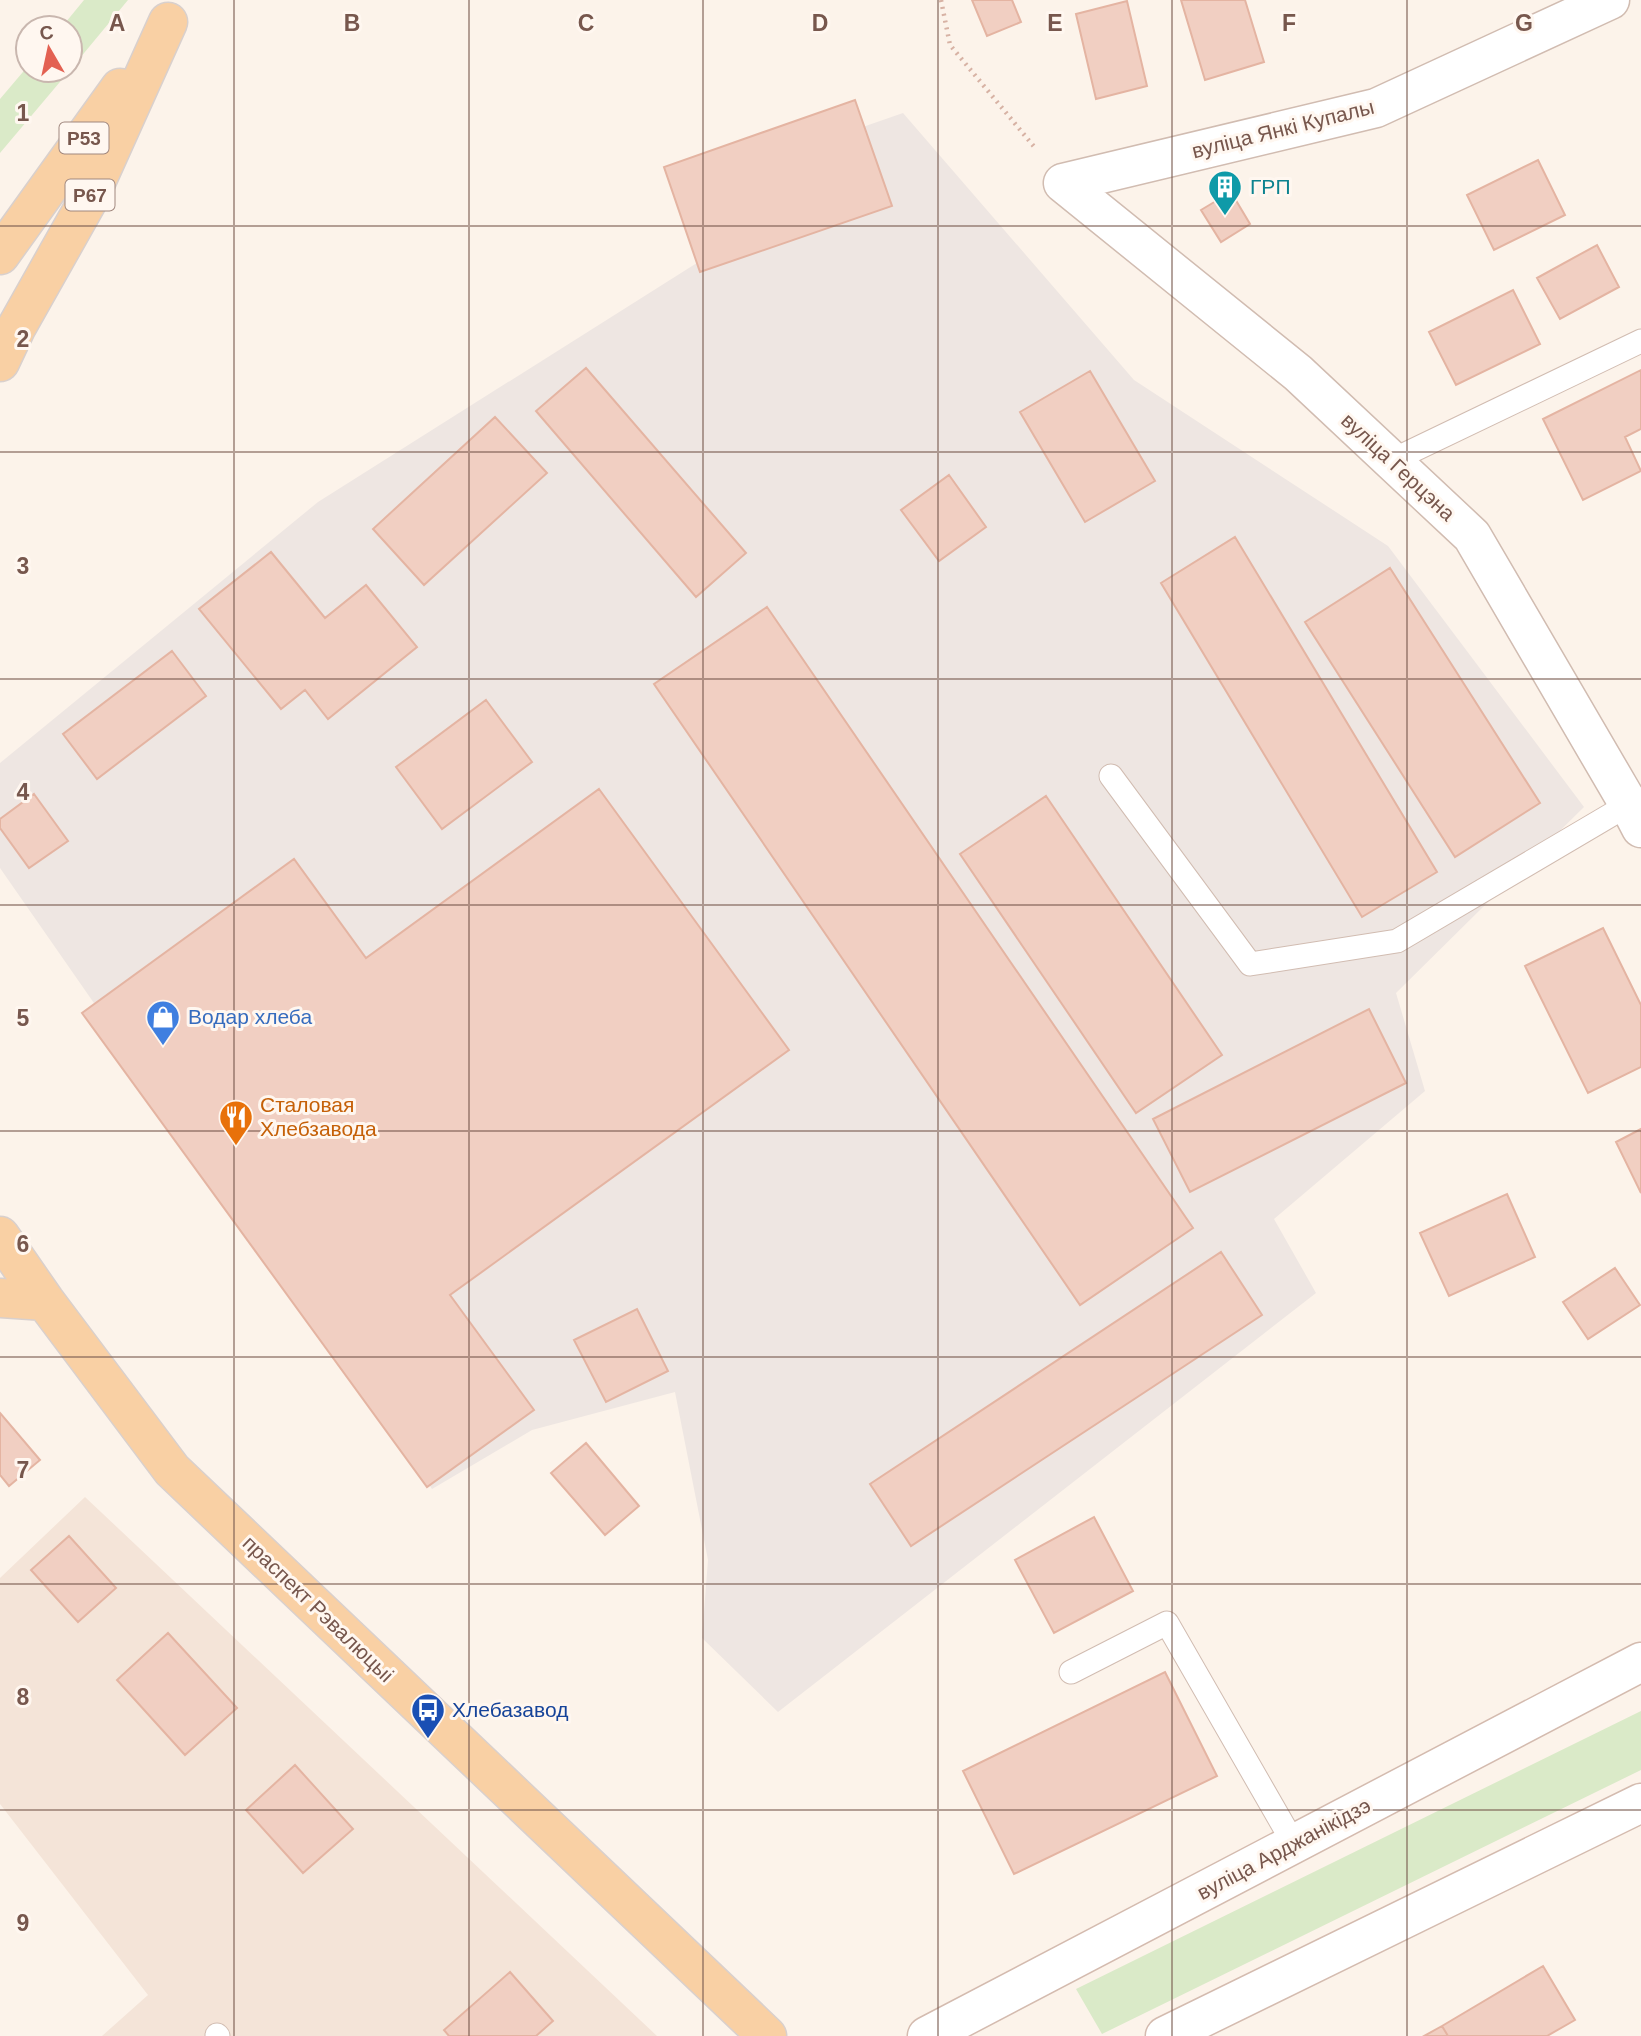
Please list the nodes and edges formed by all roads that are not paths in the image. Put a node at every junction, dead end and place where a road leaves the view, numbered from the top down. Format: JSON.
{"nodes":[{"id":1,"x":1610,"y":0,"type":"edge"},
{"id":2,"x":177,"y":11,"type":"edge"},
{"id":3,"x":1063,"y":183,"type":"joint"},
{"id":4,"x":0,"y":255,"type":"edge"},
{"id":5,"x":1641,"y":341,"type":"edge"},
{"id":6,"x":0,"y":362,"type":"edge"},
{"id":7,"x":1391,"y":461,"type":"junction"},
{"id":8,"x":1111,"y":776,"type":"dead end"},
{"id":9,"x":1637,"y":810,"type":"edge"},
{"id":10,"x":0,"y":1236,"type":"edge"},
{"id":11,"x":0,"y":1298,"type":"edge"},
{"id":12,"x":44,"y":1301,"type":"junction"},
{"id":13,"x":1641,"y":1662,"type":"edge"},
{"id":14,"x":1071,"y":1672,"type":"dead end"},
{"id":15,"x":1641,"y":1803,"type":"edge"},
{"id":16,"x":1294,"y":1844,"type":"junction"},
{"id":17,"x":767,"y":2036,"type":"edge"},
{"id":18,"x":927,"y":2036,"type":"edge"},
{"id":19,"x":1166,"y":2036,"type":"edge"}],
"edges":[{"from":1,"to":3,"type":"street","name":"вуліца Янкі Купалы"},
{"from":2,"to":4,"type":"main road","number":"Р53"},
{"from":2,"to":6,"type":"main road","number":"Р67"},
{"from":3,"to":7,"type":"street","name":"вуліца Герцэна"},
{"from":5,"to":7,"type":"lane"},
{"from":7,"to":9,"type":"street","name":"вуліца Герцэна"},
{"from":8,"to":9,"type":"lane"},
{"from":10,"to":12,"type":"main road","name":"праспект Рэвалюцыі"},
{"from":11,"to":12,"type":"main road"},
{"from":12,"to":17,"type":"main road","name":"праспект Рэвалюцыі"},
{"from":13,"to":16,"type":"street","name":"вуліца Арджанікідзэ"},
{"from":14,"to":16,"type":"lane"},
{"from":15,"to":19,"type":"street"},
{"from":16,"to":18,"type":"street","name":"вуліца Арджанікідзэ"}]}
